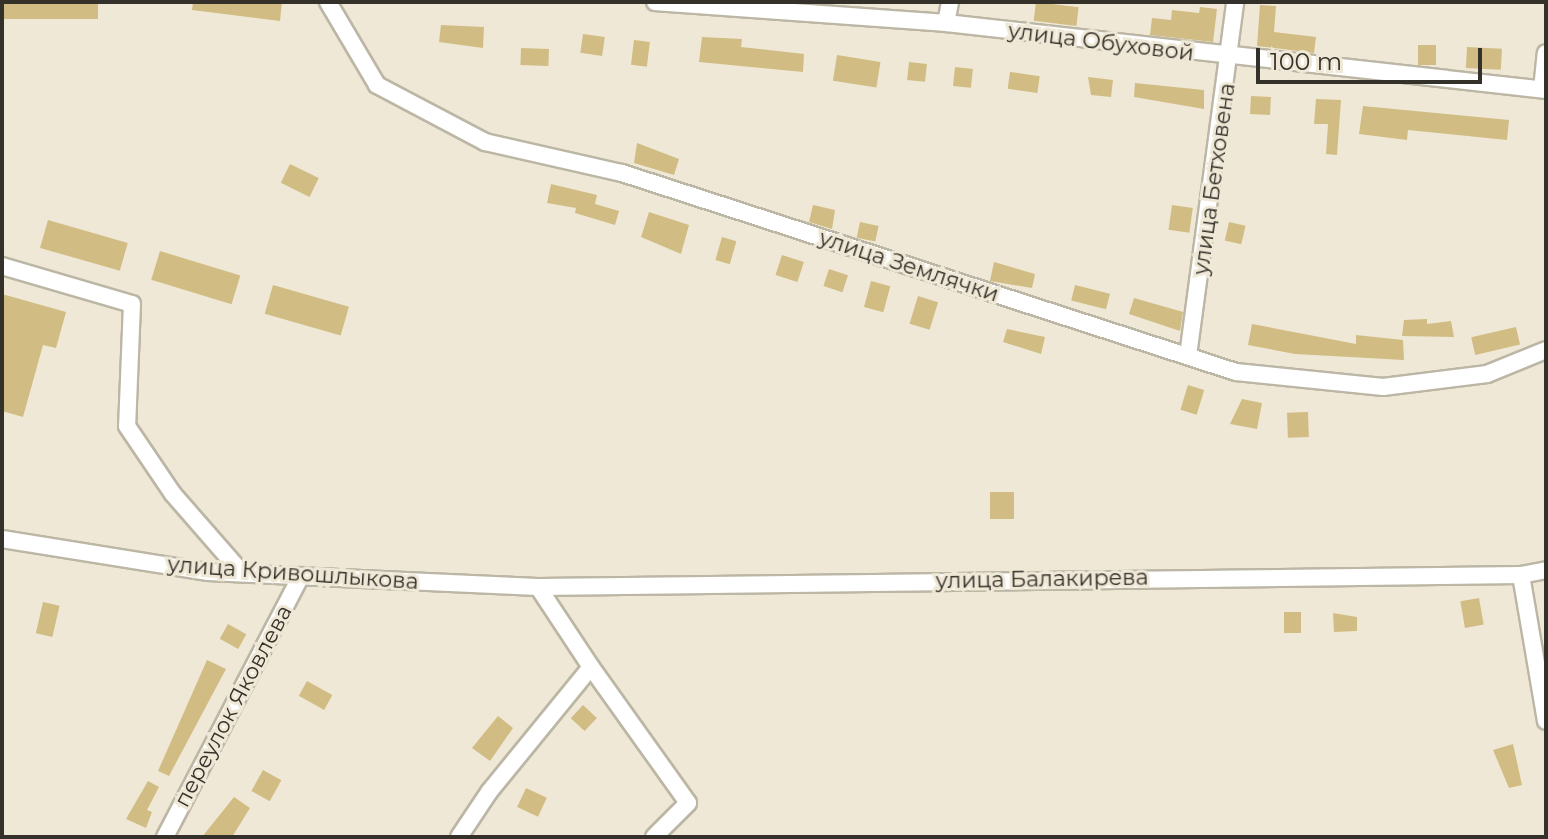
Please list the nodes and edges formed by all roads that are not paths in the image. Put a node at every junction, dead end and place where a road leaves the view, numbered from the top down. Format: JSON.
{"nodes":[{"id":1,"x":328,"y":2,"type":"edge"},
{"id":2,"x":655,"y":2,"type":"edge"},
{"id":3,"x":950,"y":2,"type":"edge"},
{"id":4,"x":1235,"y":2,"type":"edge"},
{"id":5,"x":946,"y":23,"type":"junction"},
{"id":6,"x":1546,"y":53,"type":"edge"},
{"id":7,"x":1232,"y":57,"type":"junction"},
{"id":8,"x":1544,"y":89,"type":"edge"},
{"id":9,"x":2,"y":266,"type":"edge"},
{"id":10,"x":1546,"y":350,"type":"edge"},
{"id":11,"x":1188,"y":356,"type":"junction"},
{"id":12,"x":2,"y":539,"type":"edge"},
{"id":13,"x":1546,"y":570,"type":"edge"},
{"id":14,"x":242,"y":573,"type":"junction"},
{"id":15,"x":1521,"y":575,"type":"junction"},
{"id":16,"x":301,"y":576,"type":"junction"},
{"id":17,"x":538,"y":587,"type":"junction"},
{"id":18,"x":591,"y":667,"type":"junction"},
{"id":19,"x":1546,"y":721,"type":"edge"},
{"id":20,"x":165,"y":837,"type":"edge"},
{"id":21,"x":459,"y":837,"type":"edge"},
{"id":22,"x":654,"y":837,"type":"edge"}],
"edges":[{"from":1,"to":11,"type":"street","name":"улица Землячки"},
{"from":2,"to":5,"type":"street","name":"улица Обуховой"},
{"from":3,"to":5,"type":"street"},
{"from":4,"to":7,"type":"street","name":"улица Бетховена"},
{"from":5,"to":7,"type":"street","name":"улица Обуховой"},
{"from":6,"to":8,"type":"street"},
{"from":7,"to":8,"type":"street","name":"улица Обуховой"},
{"from":7,"to":11,"type":"street","name":"улица Бетховена"},
{"from":9,"to":14,"type":"street"},
{"from":10,"to":11,"type":"street","name":"улица Землячки"},
{"from":12,"to":14,"type":"street","name":"улица Кривошлыкова"},
{"from":13,"to":15,"type":"street","name":"улица Балакирева"},
{"from":14,"to":16,"type":"street","name":"улица Кривошлыкова"},
{"from":15,"to":17,"type":"street","name":"улица Балакирева"},
{"from":15,"to":19,"type":"street"},
{"from":16,"to":17,"type":"street","name":"улица Кривошлыкова"},
{"from":16,"to":20,"type":"street","name":"переулок Яковлева"},
{"from":17,"to":18,"type":"street"},
{"from":18,"to":21,"type":"street"},
{"from":18,"to":22,"type":"street"}]}
